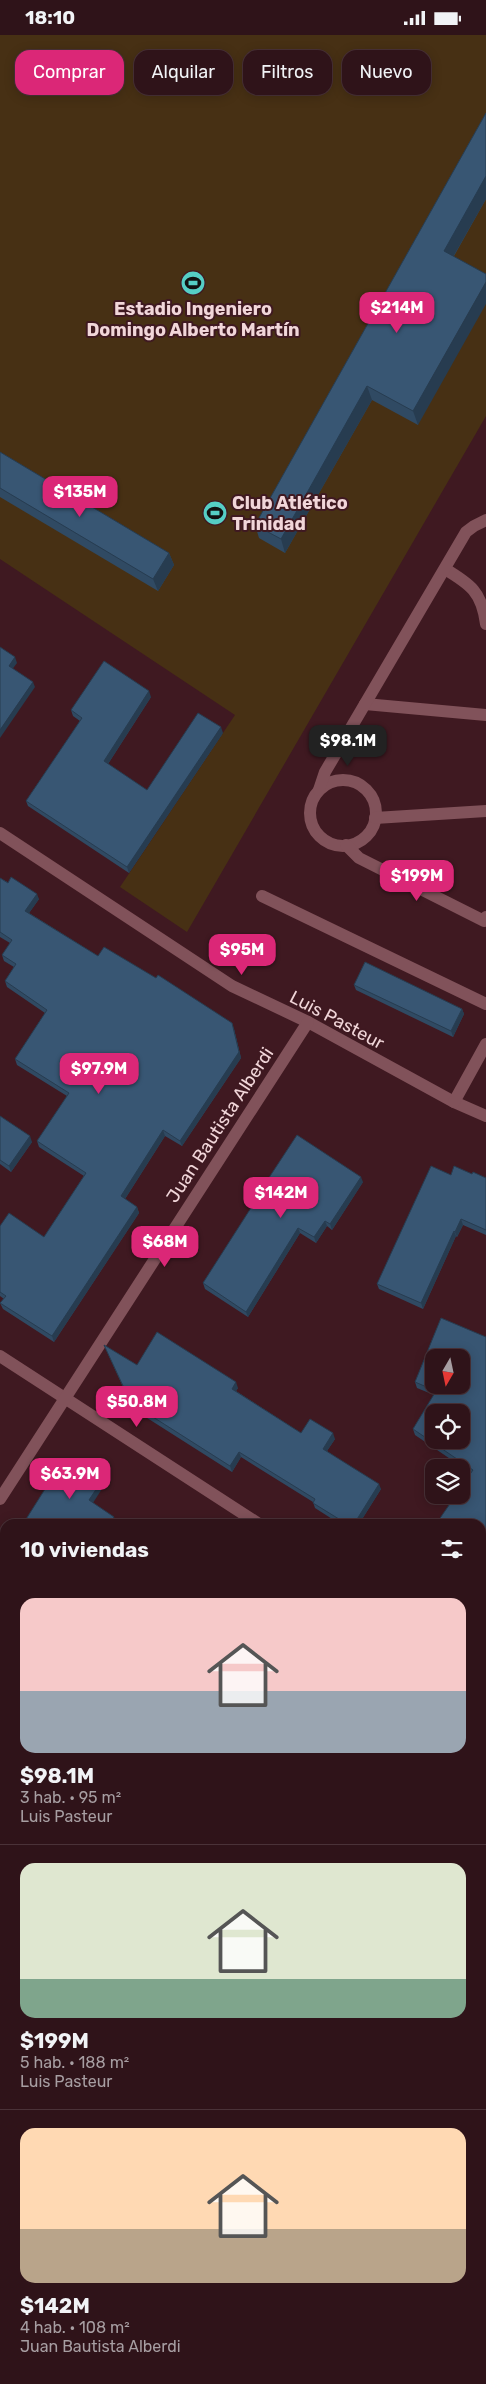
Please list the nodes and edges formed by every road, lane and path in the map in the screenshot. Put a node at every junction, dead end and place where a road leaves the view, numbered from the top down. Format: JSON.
{"nodes":[{"id":1,"x":486,"y":520,"type":"edge"},
{"id":2,"x":444,"y":569,"type":"junction"},
{"id":3,"x":486,"y":624,"type":"edge"},
{"id":4,"x":365,"y":704,"type":"junction"},
{"id":5,"x":486,"y":715,"type":"edge"},
{"id":6,"x":319,"y":790,"type":"junction"},
{"id":7,"x":486,"y":811,"type":"edge"},
{"id":8,"x":375,"y":818,"type":"junction"},
{"id":9,"x":0,"y":833,"type":"edge"},
{"id":10,"x":346,"y":845,"type":"junction"},
{"id":11,"x":262,"y":896,"type":"dead end"},
{"id":12,"x":486,"y":917,"type":"edge"},
{"id":13,"x":486,"y":1004,"type":"edge"},
{"id":14,"x":308,"y":1023,"type":"junction"},
{"id":15,"x":486,"y":1044,"type":"edge"},
{"id":16,"x":454,"y":1102,"type":"junction"},
{"id":17,"x":486,"y":1116,"type":"edge"},
{"id":18,"x":0,"y":1356,"type":"edge"},
{"id":19,"x":65,"y":1398,"type":"junction"},
{"id":20,"x":0,"y":1499,"type":"edge"},
{"id":21,"x":252,"y":1519,"type":"edge"}],
"edges":[{"from":1,"to":2,"type":"street"},
{"from":2,"to":3,"type":"street"},
{"from":2,"to":4,"type":"street"},
{"from":4,"to":5,"type":"street"},
{"from":4,"to":6,"type":"street"},
{"from":6,"to":8,"type":"street"},
{"from":6,"to":10,"type":"street"},
{"from":7,"to":8,"type":"street"},
{"from":8,"to":10,"type":"street"},
{"from":9,"to":14,"type":"street","name":"Luis Pasteur"},
{"from":10,"to":12,"type":"street"},
{"from":11,"to":13,"type":"street"},
{"from":14,"to":16,"type":"street","name":"Luis Pasteur"},
{"from":14,"to":19,"type":"street","name":"Juan Bautista Alberdi"},
{"from":15,"to":16,"type":"street"},
{"from":16,"to":17,"type":"street","name":"Luis Pasteur"},
{"from":18,"to":19,"type":"street"},
{"from":19,"to":20,"type":"street","name":"Juan Bautista Alberdi"},
{"from":19,"to":21,"type":"street"}]}
